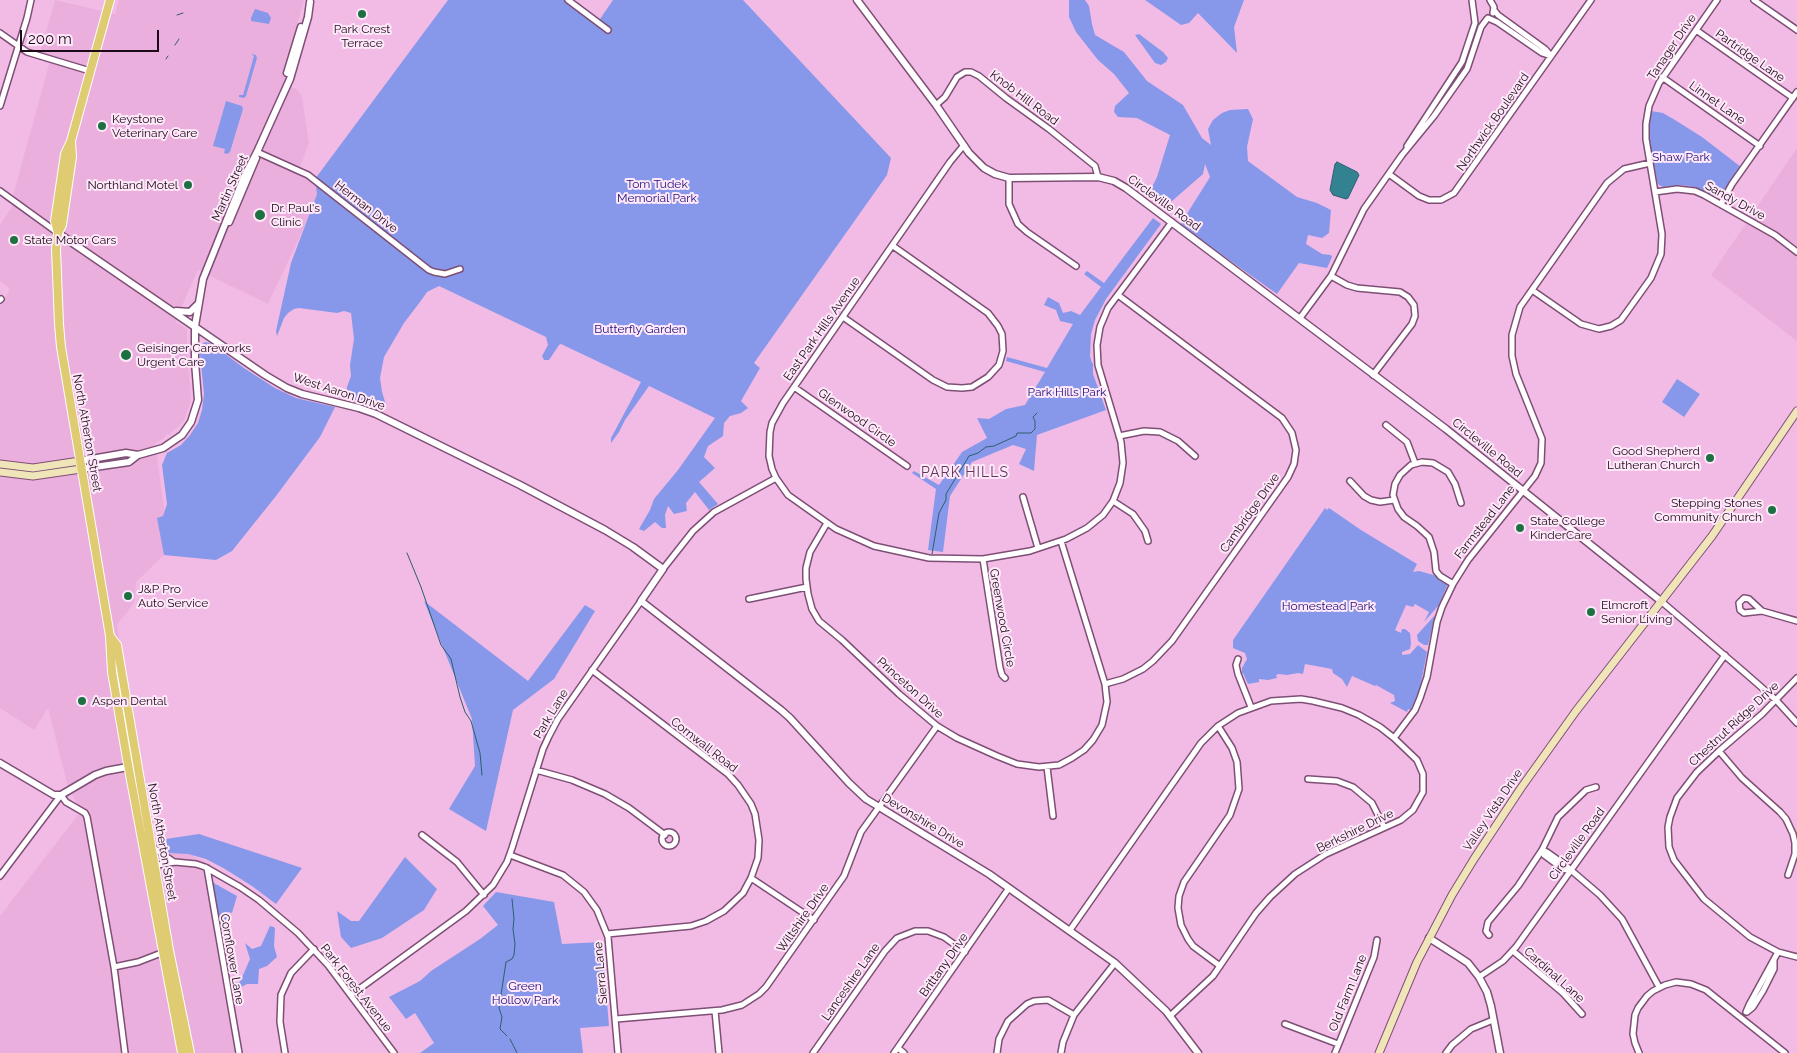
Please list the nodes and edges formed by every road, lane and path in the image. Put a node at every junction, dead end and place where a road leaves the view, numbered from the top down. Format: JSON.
{"nodes":[{"id":1,"x":31,"y":0,"type":"edge"},
{"id":2,"x":110,"y":0,"type":"edge"},
{"id":3,"x":568,"y":0,"type":"edge"},
{"id":4,"x":858,"y":0,"type":"edge"},
{"id":5,"x":1490,"y":0,"type":"edge"},
{"id":6,"x":1591,"y":0,"type":"edge"},
{"id":7,"x":1717,"y":0,"type":"edge"},
{"id":8,"x":1754,"y":0,"type":"edge"},
{"id":9,"x":310,"y":1,"type":"edge"},
{"id":10,"x":1474,"y":2,"type":"edge"},
{"id":11,"x":1494,"y":10,"type":"junction"},
{"id":12,"x":1474,"y":14,"type":"junction"},
{"id":13,"x":1488,"y":19,"type":"junction"},
{"id":14,"x":608,"y":30,"type":"dead end"},
{"id":15,"x":1696,"y":30,"type":"junction"},
{"id":16,"x":1797,"y":30,"type":"edge"},
{"id":17,"x":0,"y":33,"type":"edge"},
{"id":18,"x":18,"y":47,"type":"junction"},
{"id":19,"x":1552,"y":56,"type":"junction"},
{"id":20,"x":90,"y":71,"type":"junction"},
{"id":21,"x":1662,"y":77,"type":"junction"},
{"id":22,"x":1797,"y":92,"type":"edge"},
{"id":23,"x":1793,"y":98,"type":"junction"},
{"id":24,"x":936,"y":105,"type":"junction"},
{"id":25,"x":0,"y":106,"type":"edge"},
{"id":26,"x":964,"y":145,"type":"junction"},
{"id":27,"x":1760,"y":146,"type":"junction"},
{"id":28,"x":257,"y":152,"type":"junction"},
{"id":29,"x":1402,"y":155,"type":"junction"},
{"id":30,"x":1650,"y":163,"type":"junction"},
{"id":31,"x":1389,"y":174,"type":"junction"},
{"id":32,"x":1098,"y":177,"type":"junction"},
{"id":33,"x":1009,"y":178,"type":"junction"},
{"id":34,"x":0,"y":191,"type":"edge"},
{"id":35,"x":1655,"y":192,"type":"junction"},
{"id":36,"x":1721,"y":204,"type":"junction"},
{"id":37,"x":1172,"y":222,"type":"junction"},
{"id":38,"x":58,"y":233,"type":"junction"},
{"id":39,"x":893,"y":246,"type":"junction"},
{"id":40,"x":1797,"y":252,"type":"edge"},
{"id":41,"x":1076,"y":266,"type":"dead end"},
{"id":42,"x":460,"y":269,"type":"dead end"},
{"id":43,"x":1332,"y":276,"type":"junction"},
{"id":44,"x":1532,"y":290,"type":"junction"},
{"id":45,"x":1118,"y":295,"type":"junction"},
{"id":46,"x":198,"y":301,"type":"junction"},
{"id":47,"x":171,"y":310,"type":"junction"},
{"id":48,"x":843,"y":317,"type":"junction"},
{"id":49,"x":1300,"y":318,"type":"junction"},
{"id":50,"x":195,"y":326,"type":"junction"},
{"id":51,"x":214,"y":339,"type":"junction"},
{"id":52,"x":194,"y":350,"type":"junction"},
{"id":53,"x":1374,"y":375,"type":"junction"},
{"id":54,"x":794,"y":387,"type":"junction"},
{"id":55,"x":1797,"y":411,"type":"edge"},
{"id":56,"x":1386,"y":425,"type":"dead end"},
{"id":57,"x":1119,"y":436,"type":"junction"},
{"id":58,"x":1195,"y":456,"type":"dead end"},
{"id":59,"x":0,"y":464,"type":"edge"},
{"id":60,"x":1415,"y":464,"type":"junction"},
{"id":61,"x":81,"y":465,"type":"junction"},
{"id":62,"x":907,"y":466,"type":"dead end"},
{"id":63,"x":0,"y":472,"type":"edge"},
{"id":64,"x":776,"y":478,"type":"junction"},
{"id":65,"x":1350,"y":481,"type":"dead end"},
{"id":66,"x":1522,"y":491,"type":"junction"},
{"id":67,"x":1023,"y":497,"type":"dead end"},
{"id":68,"x":1394,"y":500,"type":"junction"},
{"id":69,"x":1113,"y":501,"type":"junction"},
{"id":70,"x":1461,"y":502,"type":"dead end"},
{"id":71,"x":827,"y":523,"type":"junction"},
{"id":72,"x":1061,"y":541,"type":"junction"},
{"id":73,"x":1148,"y":541,"type":"dead end"},
{"id":74,"x":1038,"y":548,"type":"junction"},
{"id":75,"x":983,"y":559,"type":"junction"},
{"id":76,"x":662,"y":569,"type":"junction"},
{"id":77,"x":1453,"y":584,"type":"junction"},
{"id":78,"x":807,"y":587,"type":"junction"},
{"id":79,"x":749,"y":598,"type":"dead end"},
{"id":80,"x":641,"y":601,"type":"junction"},
{"id":81,"x":1662,"y":602,"type":"junction"},
{"id":82,"x":1762,"y":610,"type":"dead end"},
{"id":83,"x":1797,"y":621,"type":"edge"},
{"id":84,"x":110,"y":636,"type":"junction"},
{"id":85,"x":1725,"y":655,"type":"junction"},
{"id":86,"x":1238,"y":659,"type":"dead end"},
{"id":87,"x":592,"y":670,"type":"junction"},
{"id":88,"x":1006,"y":678,"type":"dead end"},
{"id":89,"x":1797,"y":678,"type":"edge"},
{"id":90,"x":1105,"y":684,"type":"junction"},
{"id":91,"x":1776,"y":700,"type":"junction"},
{"id":92,"x":1250,"y":707,"type":"junction"},
{"id":93,"x":1797,"y":724,"type":"edge"},
{"id":94,"x":937,"y":726,"type":"junction"},
{"id":95,"x":1218,"y":726,"type":"junction"},
{"id":96,"x":1394,"y":738,"type":"junction"},
{"id":97,"x":1719,"y":751,"type":"junction"},
{"id":98,"x":0,"y":763,"type":"edge"},
{"id":99,"x":137,"y":765,"type":"junction"},
{"id":100,"x":128,"y":767,"type":"junction"},
{"id":101,"x":1047,"y":767,"type":"junction"},
{"id":102,"x":536,"y":770,"type":"junction"},
{"id":103,"x":1308,"y":779,"type":"dead end"},
{"id":104,"x":1596,"y":787,"type":"dead end"},
{"id":105,"x":61,"y":795,"type":"junction"},
{"id":106,"x":879,"y":807,"type":"junction"},
{"id":107,"x":1053,"y":816,"type":"dead end"},
{"id":108,"x":1384,"y":827,"type":"junction"},
{"id":109,"x":664,"y":835,"type":"dead end"},
{"id":110,"x":422,"y":836,"type":"dead end"},
{"id":111,"x":151,"y":846,"type":"junction"},
{"id":112,"x":1542,"y":850,"type":"junction"},
{"id":113,"x":510,"y":855,"type":"junction"},
{"id":114,"x":175,"y":862,"type":"junction"},
{"id":115,"x":151,"y":866,"type":"junction"},
{"id":116,"x":207,"y":868,"type":"junction"},
{"id":117,"x":1572,"y":871,"type":"junction"},
{"id":118,"x":1788,"y":875,"type":"dead end"},
{"id":119,"x":0,"y":876,"type":"edge"},
{"id":120,"x":751,"y":878,"type":"junction"},
{"id":121,"x":1009,"y":888,"type":"junction"},
{"id":122,"x":484,"y":895,"type":"junction"},
{"id":123,"x":814,"y":920,"type":"junction"},
{"id":124,"x":1070,"y":930,"type":"junction"},
{"id":125,"x":607,"y":934,"type":"junction"},
{"id":126,"x":1489,"y":935,"type":"dead end"},
{"id":127,"x":1429,"y":938,"type":"junction"},
{"id":128,"x":1376,"y":940,"type":"dead end"},
{"id":129,"x":314,"y":949,"type":"junction"},
{"id":130,"x":166,"y":951,"type":"junction"},
{"id":131,"x":1513,"y":951,"type":"junction"},
{"id":132,"x":965,"y":952,"type":"junction"},
{"id":133,"x":1778,"y":952,"type":"junction"},
{"id":134,"x":1797,"y":957,"type":"edge"},
{"id":135,"x":1115,"y":964,"type":"junction"},
{"id":136,"x":1220,"y":966,"type":"junction"},
{"id":137,"x":114,"y":968,"type":"junction"},
{"id":138,"x":1479,"y":977,"type":"junction"},
{"id":139,"x":1659,"y":987,"type":"junction"},
{"id":140,"x":351,"y":995,"type":"junction"},
{"id":141,"x":715,"y":1011,"type":"junction"},
{"id":142,"x":1074,"y":1014,"type":"junction"},
{"id":143,"x":1582,"y":1014,"type":"dead end"},
{"id":144,"x":1170,"y":1016,"type":"junction"},
{"id":145,"x":1742,"y":1018,"type":"junction"},
{"id":146,"x":616,"y":1019,"type":"junction"},
{"id":147,"x":1493,"y":1020,"type":"junction"},
{"id":148,"x":1285,"y":1024,"type":"dead end"},
{"id":149,"x":1338,"y":1044,"type":"junction"},
{"id":150,"x":896,"y":1051,"type":"edge"},
{"id":151,"x":125,"y":1053,"type":"edge"},
{"id":152,"x":182,"y":1053,"type":"edge"},
{"id":153,"x":190,"y":1053,"type":"edge"},
{"id":154,"x":239,"y":1053,"type":"edge"},
{"id":155,"x":285,"y":1053,"type":"edge"},
{"id":156,"x":394,"y":1053,"type":"edge"},
{"id":157,"x":618,"y":1053,"type":"edge"},
{"id":158,"x":719,"y":1053,"type":"edge"},
{"id":159,"x":813,"y":1053,"type":"edge"},
{"id":160,"x":904,"y":1053,"type":"edge"},
{"id":161,"x":996,"y":1053,"type":"edge"},
{"id":162,"x":1061,"y":1053,"type":"edge"},
{"id":163,"x":1198,"y":1053,"type":"edge"},
{"id":164,"x":1335,"y":1053,"type":"edge"},
{"id":165,"x":1380,"y":1053,"type":"edge"},
{"id":166,"x":1446,"y":1053,"type":"edge"},
{"id":167,"x":1500,"y":1053,"type":"edge"},
{"id":168,"x":1639,"y":1053,"type":"edge"},
{"id":169,"x":1785,"y":1053,"type":"edge"}],
"edges":[{"from":1,"to":18,"type":"street"},
{"from":2,"to":20,"type":"main road","name":"North Atherton Street"},
{"from":3,"to":14,"type":"street"},
{"from":4,"to":24,"type":"street","name":"Circleville Road"},
{"from":5,"to":11,"type":"street"},
{"from":6,"to":19,"type":"street","name":"Northwick Boulevard"},
{"from":7,"to":15,"type":"street","name":"Tanager Drive"},
{"from":8,"to":16,"type":"street"},
{"from":9,"to":28,"type":"street","name":"Martin Street"},
{"from":10,"to":12,"type":"street"},
{"from":11,"to":13,"type":"street"},
{"from":11,"to":19,"type":"street"},
{"from":12,"to":13,"type":"street"},
{"from":12,"to":29,"type":"street"},
{"from":13,"to":19,"type":"street"},
{"from":13,"to":29,"type":"street"},
{"from":15,"to":21,"type":"street","name":"Tanager Drive"},
{"from":15,"to":23,"type":"street","name":"Partridge Lane"},
{"from":17,"to":18,"type":"street"},
{"from":18,"to":20,"type":"street"},
{"from":18,"to":25,"type":"street"},
{"from":19,"to":31,"type":"street","name":"Northwick Boulevard"},
{"from":20,"to":38,"type":"main road","name":"North Atherton Street"},
{"from":21,"to":27,"type":"street","name":"Linnet Lane"},
{"from":21,"to":30,"type":"street","name":"Tanager Drive"},
{"from":22,"to":23,"type":"street"},
{"from":23,"to":27,"type":"street"},
{"from":24,"to":26,"type":"street","name":"Circleville Road"},
{"from":24,"to":32,"type":"street","name":"Knob Hill Road"},
{"from":26,"to":33,"type":"street","name":"Circleville Road"},
{"from":26,"to":39,"type":"street","name":"East Park Hills Avenue"},
{"from":27,"to":36,"type":"street"},
{"from":28,"to":42,"type":"street","name":"Herman Drive"},
{"from":28,"to":46,"type":"street","name":"Martin Street"},
{"from":29,"to":31,"type":"street"},
{"from":30,"to":35,"type":"street","name":"Tanager Drive"},
{"from":30,"to":44,"type":"street","name":"Farmstead Lane"},
{"from":31,"to":43,"type":"street"},
{"from":32,"to":33,"type":"street","name":"Circleville Road"},
{"from":32,"to":37,"type":"street","name":"Circleville Road"},
{"from":33,"to":41,"type":"street"},
{"from":34,"to":38,"type":"street","name":"West Aaron Drive"},
{"from":35,"to":36,"type":"street","name":"Sandy Drive"},
{"from":35,"to":44,"type":"street","name":"Tanager Drive"},
{"from":36,"to":40,"type":"street","name":"Sandy Drive"},
{"from":37,"to":45,"type":"street"},
{"from":37,"to":49,"type":"street","name":"Circleville Road"},
{"from":38,"to":47,"type":"street","name":"West Aaron Drive"},
{"from":38,"to":61,"type":"main road","name":"North Atherton Street"},
{"from":39,"to":48,"type":"street","name":"East Park Hills Avenue"},
{"from":39,"to":48,"type":"street"},
{"from":43,"to":49,"type":"street"},
{"from":43,"to":53,"type":"street"},
{"from":44,"to":66,"type":"street","name":"Farmstead Lane"},
{"from":45,"to":57,"type":"street"},
{"from":45,"to":90,"type":"street","name":"Cambridge Drive"},
{"from":46,"to":47,"type":"street"},
{"from":46,"to":50,"type":"street","name":"Martin Street"},
{"from":47,"to":50,"type":"street","name":"West Aaron Drive"},
{"from":48,"to":54,"type":"street","name":"East Park Hills Avenue"},
{"from":49,"to":53,"type":"street","name":"Circleville Road"},
{"from":50,"to":51,"type":"street","name":"West Aaron Drive"},
{"from":50,"to":52,"type":"street","name":"Martin Street"},
{"from":51,"to":52,"type":"street"},
{"from":51,"to":76,"type":"street","name":"West Aaron Drive"},
{"from":52,"to":61,"type":"street","name":"Martin Street"},
{"from":53,"to":66,"type":"street","name":"Circleville Road"},
{"from":54,"to":62,"type":"street","name":"Glenwood Circle"},
{"from":54,"to":64,"type":"street","name":"East Park Hills Avenue"},
{"from":55,"to":81,"type":"main road","name":"Valley Vista Drive"},
{"from":56,"to":60,"type":"street"},
{"from":57,"to":58,"type":"street"},
{"from":57,"to":69,"type":"street"},
{"from":59,"to":61,"type":"main road"},
{"from":60,"to":68,"type":"street"},
{"from":60,"to":70,"type":"street"},
{"from":61,"to":63,"type":"main road"},
{"from":61,"to":84,"type":"main road","name":"North Atherton Street"},
{"from":64,"to":71,"type":"street","name":"East Park Hills Avenue"},
{"from":64,"to":76,"type":"street","name":"Park Lane"},
{"from":65,"to":68,"type":"street"},
{"from":66,"to":77,"type":"street","name":"Farmstead Lane"},
{"from":66,"to":81,"type":"street","name":"Circleville Road"},
{"from":67,"to":74,"type":"street"},
{"from":68,"to":77,"type":"street"},
{"from":69,"to":72,"type":"street","name":"East Park Hills Avenue"},
{"from":69,"to":73,"type":"street"},
{"from":71,"to":75,"type":"street","name":"East Park Hills Avenue"},
{"from":71,"to":78,"type":"street","name":"Princeton Drive"},
{"from":72,"to":74,"type":"street","name":"East Park Hills Avenue"},
{"from":72,"to":90,"type":"street","name":"Princeton Drive"},
{"from":74,"to":75,"type":"street","name":"East Park Hills Avenue"},
{"from":75,"to":88,"type":"street","name":"Greenwood Circle"},
{"from":76,"to":80,"type":"street","name":"Park Lane"},
{"from":77,"to":96,"type":"street","name":"Farmstead Lane"},
{"from":78,"to":79,"type":"street"},
{"from":78,"to":94,"type":"street","name":"Princeton Drive"},
{"from":80,"to":87,"type":"street","name":"Park Lane"},
{"from":80,"to":106,"type":"street","name":"Devonshire Drive"},
{"from":81,"to":85,"type":"street","name":"Circleville Road"},
{"from":81,"to":127,"type":"main road","name":"Valley Vista Drive"},
{"from":82,"to":83,"type":"street"},
{"from":84,"to":99,"type":"main road","name":"North Atherton Street"},
{"from":84,"to":100,"type":"main road","name":"North Atherton Street"},
{"from":85,"to":91,"type":"street"},
{"from":85,"to":117,"type":"street","name":"Circleville Road"},
{"from":86,"to":92,"type":"street"},
{"from":87,"to":102,"type":"street","name":"Park Lane"},
{"from":87,"to":120,"type":"street","name":"Cornwall Road"},
{"from":89,"to":91,"type":"street","name":"Chestnut Ridge Drive"},
{"from":90,"to":101,"type":"street","name":"Princeton Drive"},
{"from":91,"to":93,"type":"street"},
{"from":91,"to":97,"type":"street","name":"Chestnut Ridge Drive"},
{"from":92,"to":95,"type":"street","name":"Berkshire Drive"},
{"from":92,"to":96,"type":"street","name":"Berkshire Drive"},
{"from":94,"to":101,"type":"street","name":"Princeton Drive"},
{"from":94,"to":106,"type":"street","name":"Wiltshire Drive"},
{"from":95,"to":124,"type":"street","name":"Berkshire Drive"},
{"from":95,"to":136,"type":"street"},
{"from":96,"to":108,"type":"street","name":"Berkshire Drive"},
{"from":97,"to":118,"type":"street"},
{"from":97,"to":133,"type":"street","name":"Chestnut Ridge Drive"},
{"from":98,"to":105,"type":"street"},
{"from":99,"to":100,"type":"street"},
{"from":99,"to":111,"type":"main road","name":"North Atherton Street"},
{"from":100,"to":105,"type":"street"},
{"from":100,"to":115,"type":"main road","name":"North Atherton Street"},
{"from":101,"to":107,"type":"street"},
{"from":102,"to":109,"type":"street"},
{"from":102,"to":113,"type":"street","name":"Park Lane"},
{"from":103,"to":108,"type":"street"},
{"from":104,"to":112,"type":"street"},
{"from":105,"to":119,"type":"street"},
{"from":105,"to":137,"type":"street"},
{"from":106,"to":121,"type":"street","name":"Devonshire Drive"},
{"from":106,"to":123,"type":"street","name":"Wiltshire Drive"},
{"from":108,"to":136,"type":"street","name":"Berkshire Drive"},
{"from":110,"to":122,"type":"street"},
{"from":111,"to":114,"type":"street","name":"Park Forest Avenue"},
{"from":111,"to":115,"type":"main road","name":"North Atherton Street"},
{"from":112,"to":117,"type":"street"},
{"from":112,"to":126,"type":"street"},
{"from":113,"to":122,"type":"street","name":"Park Lane"},
{"from":113,"to":125,"type":"street","name":"Sierra Lane"},
{"from":114,"to":115,"type":"street","name":"Park Forest Avenue"},
{"from":114,"to":116,"type":"street","name":"Park Forest Avenue"},
{"from":115,"to":130,"type":"main road","name":"North Atherton Street"},
{"from":116,"to":129,"type":"street","name":"Park Forest Avenue"},
{"from":116,"to":154,"type":"street","name":"Cornflower Lane"},
{"from":117,"to":131,"type":"street","name":"Circleville Road"},
{"from":117,"to":139,"type":"street"},
{"from":120,"to":123,"type":"street"},
{"from":120,"to":125,"type":"street","name":"Cornwall Road"},
{"from":121,"to":124,"type":"street","name":"Devonshire Drive"},
{"from":121,"to":132,"type":"street","name":"Brittany Drive"},
{"from":122,"to":140,"type":"street","name":"Park Lane"},
{"from":123,"to":141,"type":"street","name":"Wiltshire Drive"},
{"from":124,"to":135,"type":"street","name":"Devonshire Drive"},
{"from":125,"to":146,"type":"street","name":"Sierra Lane"},
{"from":127,"to":138,"type":"street"},
{"from":127,"to":165,"type":"main road","name":"Valley Vista Drive"},
{"from":128,"to":149,"type":"street","name":"Old Farm Lane"},
{"from":129,"to":140,"type":"street","name":"Park Forest Avenue"},
{"from":129,"to":155,"type":"street"},
{"from":130,"to":137,"type":"street"},
{"from":130,"to":152,"type":"main road","name":"North Atherton Street"},
{"from":130,"to":153,"type":"main road","name":"North Atherton Street"},
{"from":131,"to":138,"type":"street","name":"Circleville Road"},
{"from":131,"to":143,"type":"street","name":"Cardinal Lane"},
{"from":132,"to":150,"type":"street","name":"Brittany Drive"},
{"from":132,"to":159,"type":"street","name":"Lanceshire Lane"},
{"from":133,"to":134,"type":"street","name":"Chestnut Ridge Drive"},
{"from":133,"to":145,"type":"street"},
{"from":135,"to":142,"type":"street"},
{"from":135,"to":144,"type":"street","name":"Devonshire Drive"},
{"from":136,"to":144,"type":"street","name":"Berkshire Drive"},
{"from":137,"to":151,"type":"street"},
{"from":138,"to":147,"type":"street"},
{"from":139,"to":145,"type":"street"},
{"from":139,"to":168,"type":"street"},
{"from":140,"to":156,"type":"street","name":"Park Forest Avenue"},
{"from":141,"to":146,"type":"street","name":"Wiltshire Drive"},
{"from":141,"to":158,"type":"street"},
{"from":142,"to":161,"type":"street"},
{"from":142,"to":162,"type":"street"},
{"from":144,"to":163,"type":"street","name":"Devonshire Drive"},
{"from":145,"to":169,"type":"street"},
{"from":146,"to":157,"type":"street","name":"Sierra Lane"},
{"from":147,"to":166,"type":"street"},
{"from":147,"to":167,"type":"street"},
{"from":148,"to":149,"type":"street"},
{"from":149,"to":164,"type":"street","name":"Old Farm Lane"},
{"from":150,"to":160,"type":"street"}]}
